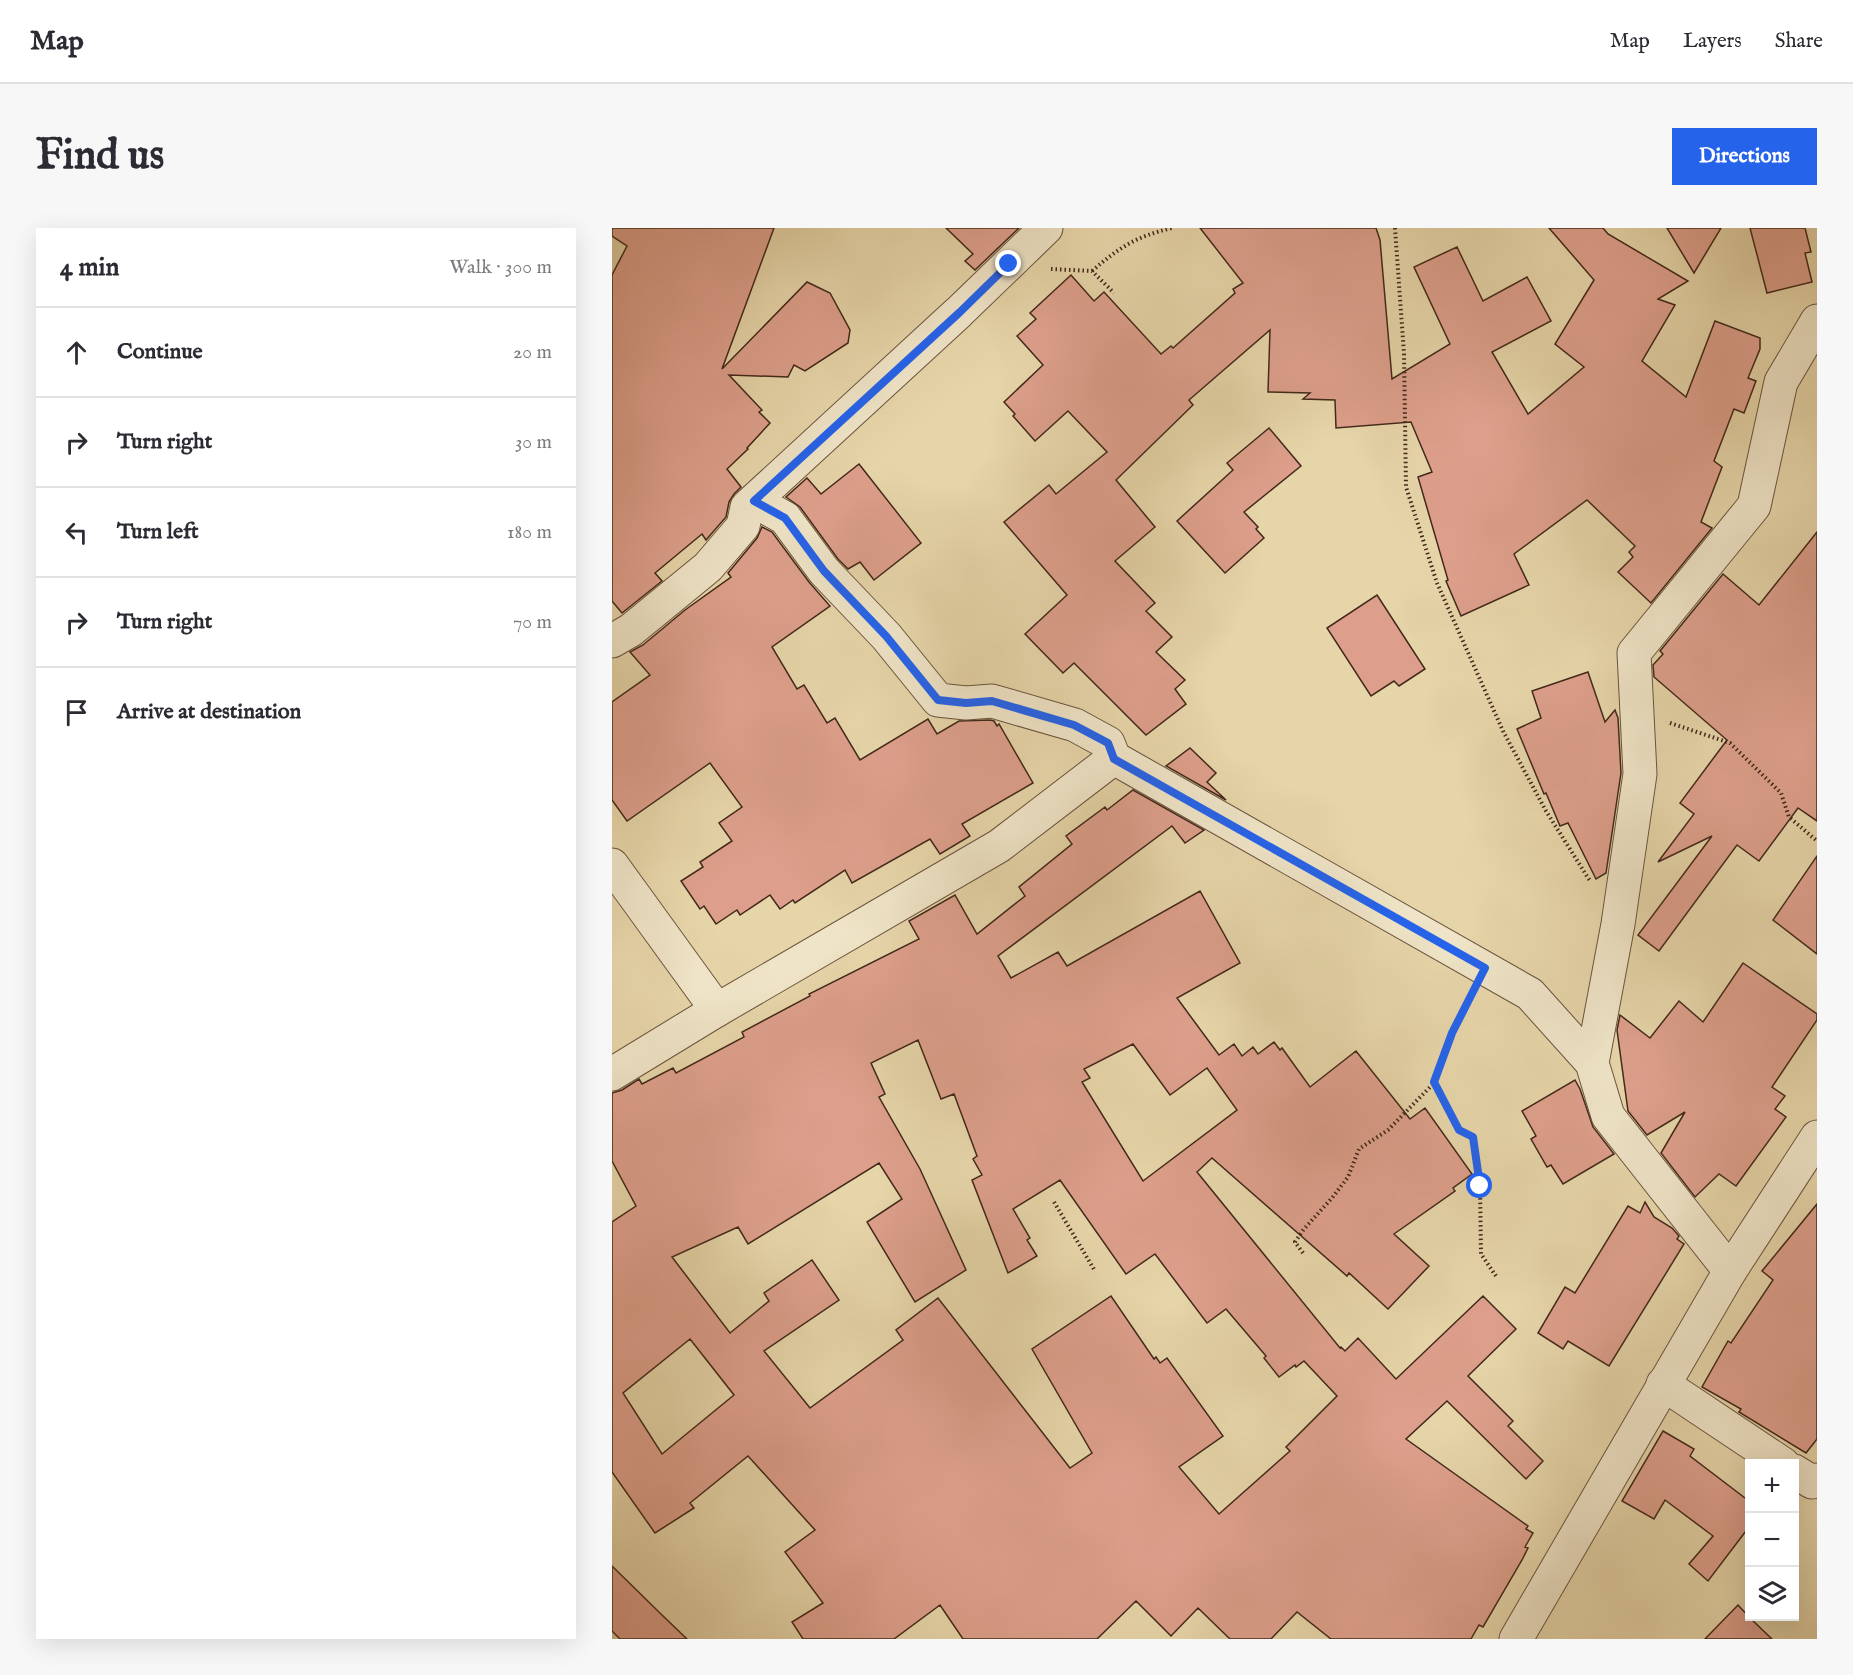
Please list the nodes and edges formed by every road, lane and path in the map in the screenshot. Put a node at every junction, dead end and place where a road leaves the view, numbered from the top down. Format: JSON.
{"nodes":[{"id":1,"x":1046,"y":228,"type":"edge"},
{"id":2,"x":1172,"y":228,"type":"edge"},
{"id":3,"x":1395,"y":228,"type":"edge"},
{"id":4,"x":1069,"y":270,"type":"dead end"},
{"id":5,"x":1092,"y":271,"type":"junction"},
{"id":6,"x":1114,"y":294,"type":"dead end"},
{"id":7,"x":1817,"y":321,"type":"edge"},
{"id":8,"x":754,"y":501,"type":"junction"},
{"id":9,"x":612,"y":641,"type":"edge"},
{"id":10,"x":1637,"y":714,"type":"junction"},
{"id":11,"x":1114,"y":759,"type":"junction"},
{"id":12,"x":1817,"y":841,"type":"edge"},
{"id":13,"x":612,"y":865,"type":"edge"},
{"id":14,"x":1618,"y":924,"type":"junction"},
{"id":15,"x":1485,"y":968,"type":"junction"},
{"id":16,"x":717,"y":1010,"type":"junction"},
{"id":17,"x":1592,"y":1063,"type":"junction"},
{"id":18,"x":612,"y":1074,"type":"edge"},
{"id":19,"x":1434,"y":1082,"type":"junction"},
{"id":20,"x":1817,"y":1137,"type":"edge"},
{"id":21,"x":1054,"y":1202,"type":"dead end"},
{"id":22,"x":1303,"y":1252,"type":"dead end"},
{"id":23,"x":1095,"y":1271,"type":"dead end"},
{"id":24,"x":1730,"y":1271,"type":"junction"},
{"id":25,"x":1496,"y":1276,"type":"dead end"},
{"id":26,"x":1664,"y":1384,"type":"junction"},
{"id":27,"x":1776,"y":1459,"type":"edge"},
{"id":28,"x":1799,"y":1474,"type":"edge"},
{"id":29,"x":1817,"y":1480,"type":"edge"},
{"id":30,"x":1516,"y":1639,"type":"edge"}],
"edges":[{"from":1,"to":8,"type":"street"},
{"from":2,"to":5,"type":"path"},
{"from":3,"to":14,"type":"path"},
{"from":4,"to":5,"type":"path"},
{"from":5,"to":6,"type":"path"},
{"from":7,"to":10,"type":"street"},
{"from":8,"to":9,"type":"street"},
{"from":8,"to":11,"type":"street"},
{"from":10,"to":12,"type":"path"},
{"from":10,"to":14,"type":"street"},
{"from":11,"to":15,"type":"street"},
{"from":11,"to":16,"type":"street"},
{"from":13,"to":16,"type":"street"},
{"from":14,"to":17,"type":"street"},
{"from":15,"to":17,"type":"street"},
{"from":15,"to":19,"type":"path"},
{"from":16,"to":18,"type":"street"},
{"from":17,"to":24,"type":"street"},
{"from":19,"to":22,"type":"path"},
{"from":19,"to":25,"type":"path"},
{"from":20,"to":24,"type":"street"},
{"from":21,"to":23,"type":"path"},
{"from":24,"to":26,"type":"street"},
{"from":26,"to":27,"type":"street"},
{"from":26,"to":30,"type":"street"},
{"from":28,"to":29,"type":"street"}]}
